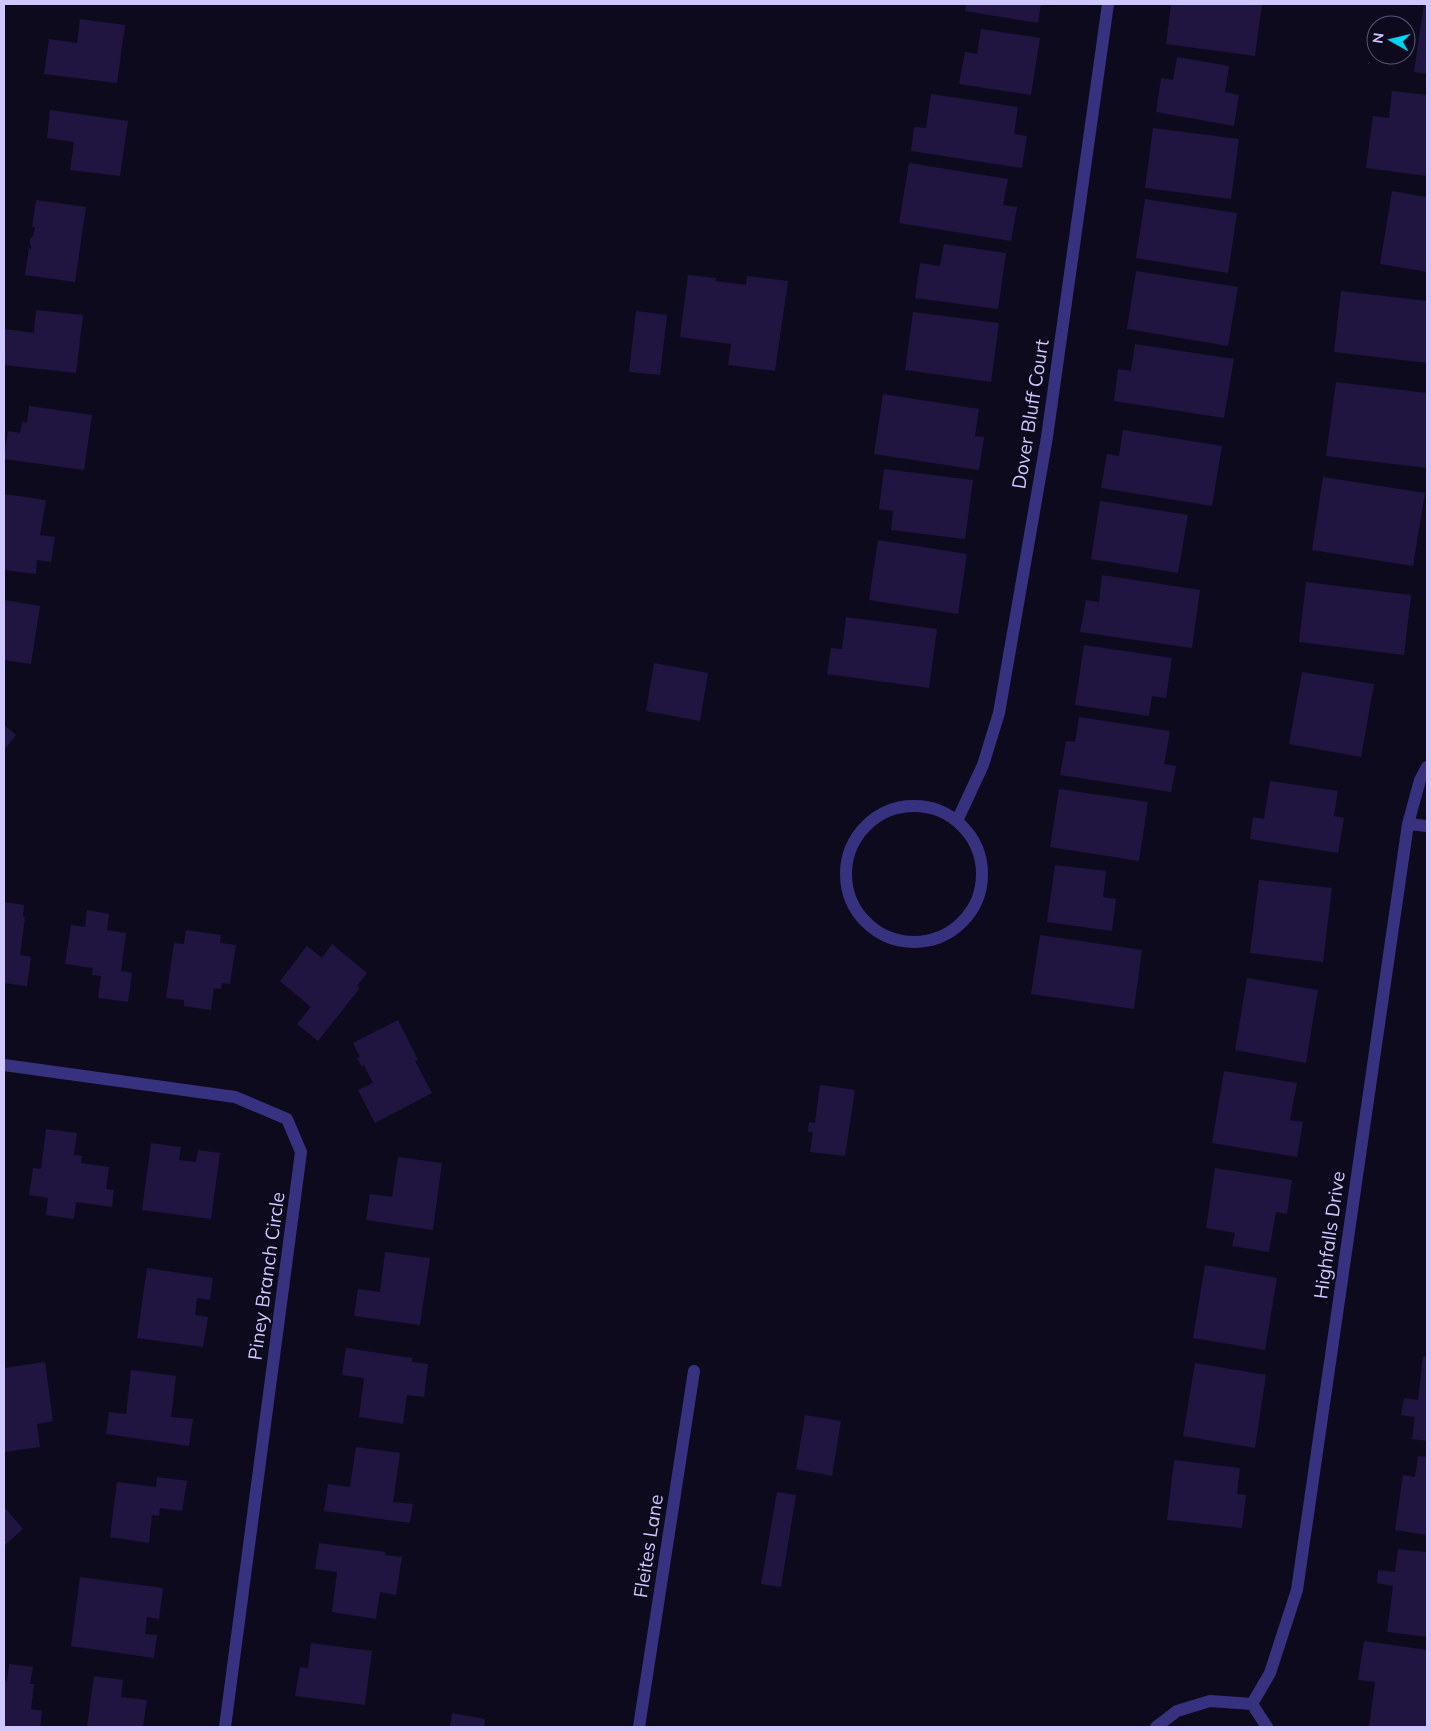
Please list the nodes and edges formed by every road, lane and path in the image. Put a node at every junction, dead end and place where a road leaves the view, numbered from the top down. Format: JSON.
{"nodes":[{"id":1,"x":1108,"y":4,"type":"edge"},
{"id":2,"x":1427,"y":767,"type":"edge"},
{"id":3,"x":957,"y":821,"type":"junction"},
{"id":4,"x":1408,"y":824,"type":"junction"},
{"id":5,"x":1427,"y":826,"type":"edge"},
{"id":6,"x":4,"y":1065,"type":"edge"},
{"id":7,"x":694,"y":1371,"type":"dead end"},
{"id":8,"x":1252,"y":1704,"type":"junction"},
{"id":9,"x":225,"y":1727,"type":"edge"},
{"id":10,"x":639,"y":1727,"type":"edge"},
{"id":11,"x":1156,"y":1727,"type":"edge"},
{"id":12,"x":1267,"y":1727,"type":"edge"}],
"edges":[{"from":1,"to":3,"type":"street","name":"Dover Bluff Court"},
{"from":2,"to":4,"type":"street","name":"Highfalls Drive"},
{"from":3,"to":3,"type":"street"},
{"from":4,"to":5,"type":"street"},
{"from":4,"to":8,"type":"street","name":"Highfalls Drive"},
{"from":6,"to":9,"type":"street","name":"Piney Branch Circle"},
{"from":7,"to":10,"type":"street","name":"Fleites Lane"},
{"from":8,"to":11,"type":"street"},
{"from":8,"to":12,"type":"street"}]}
